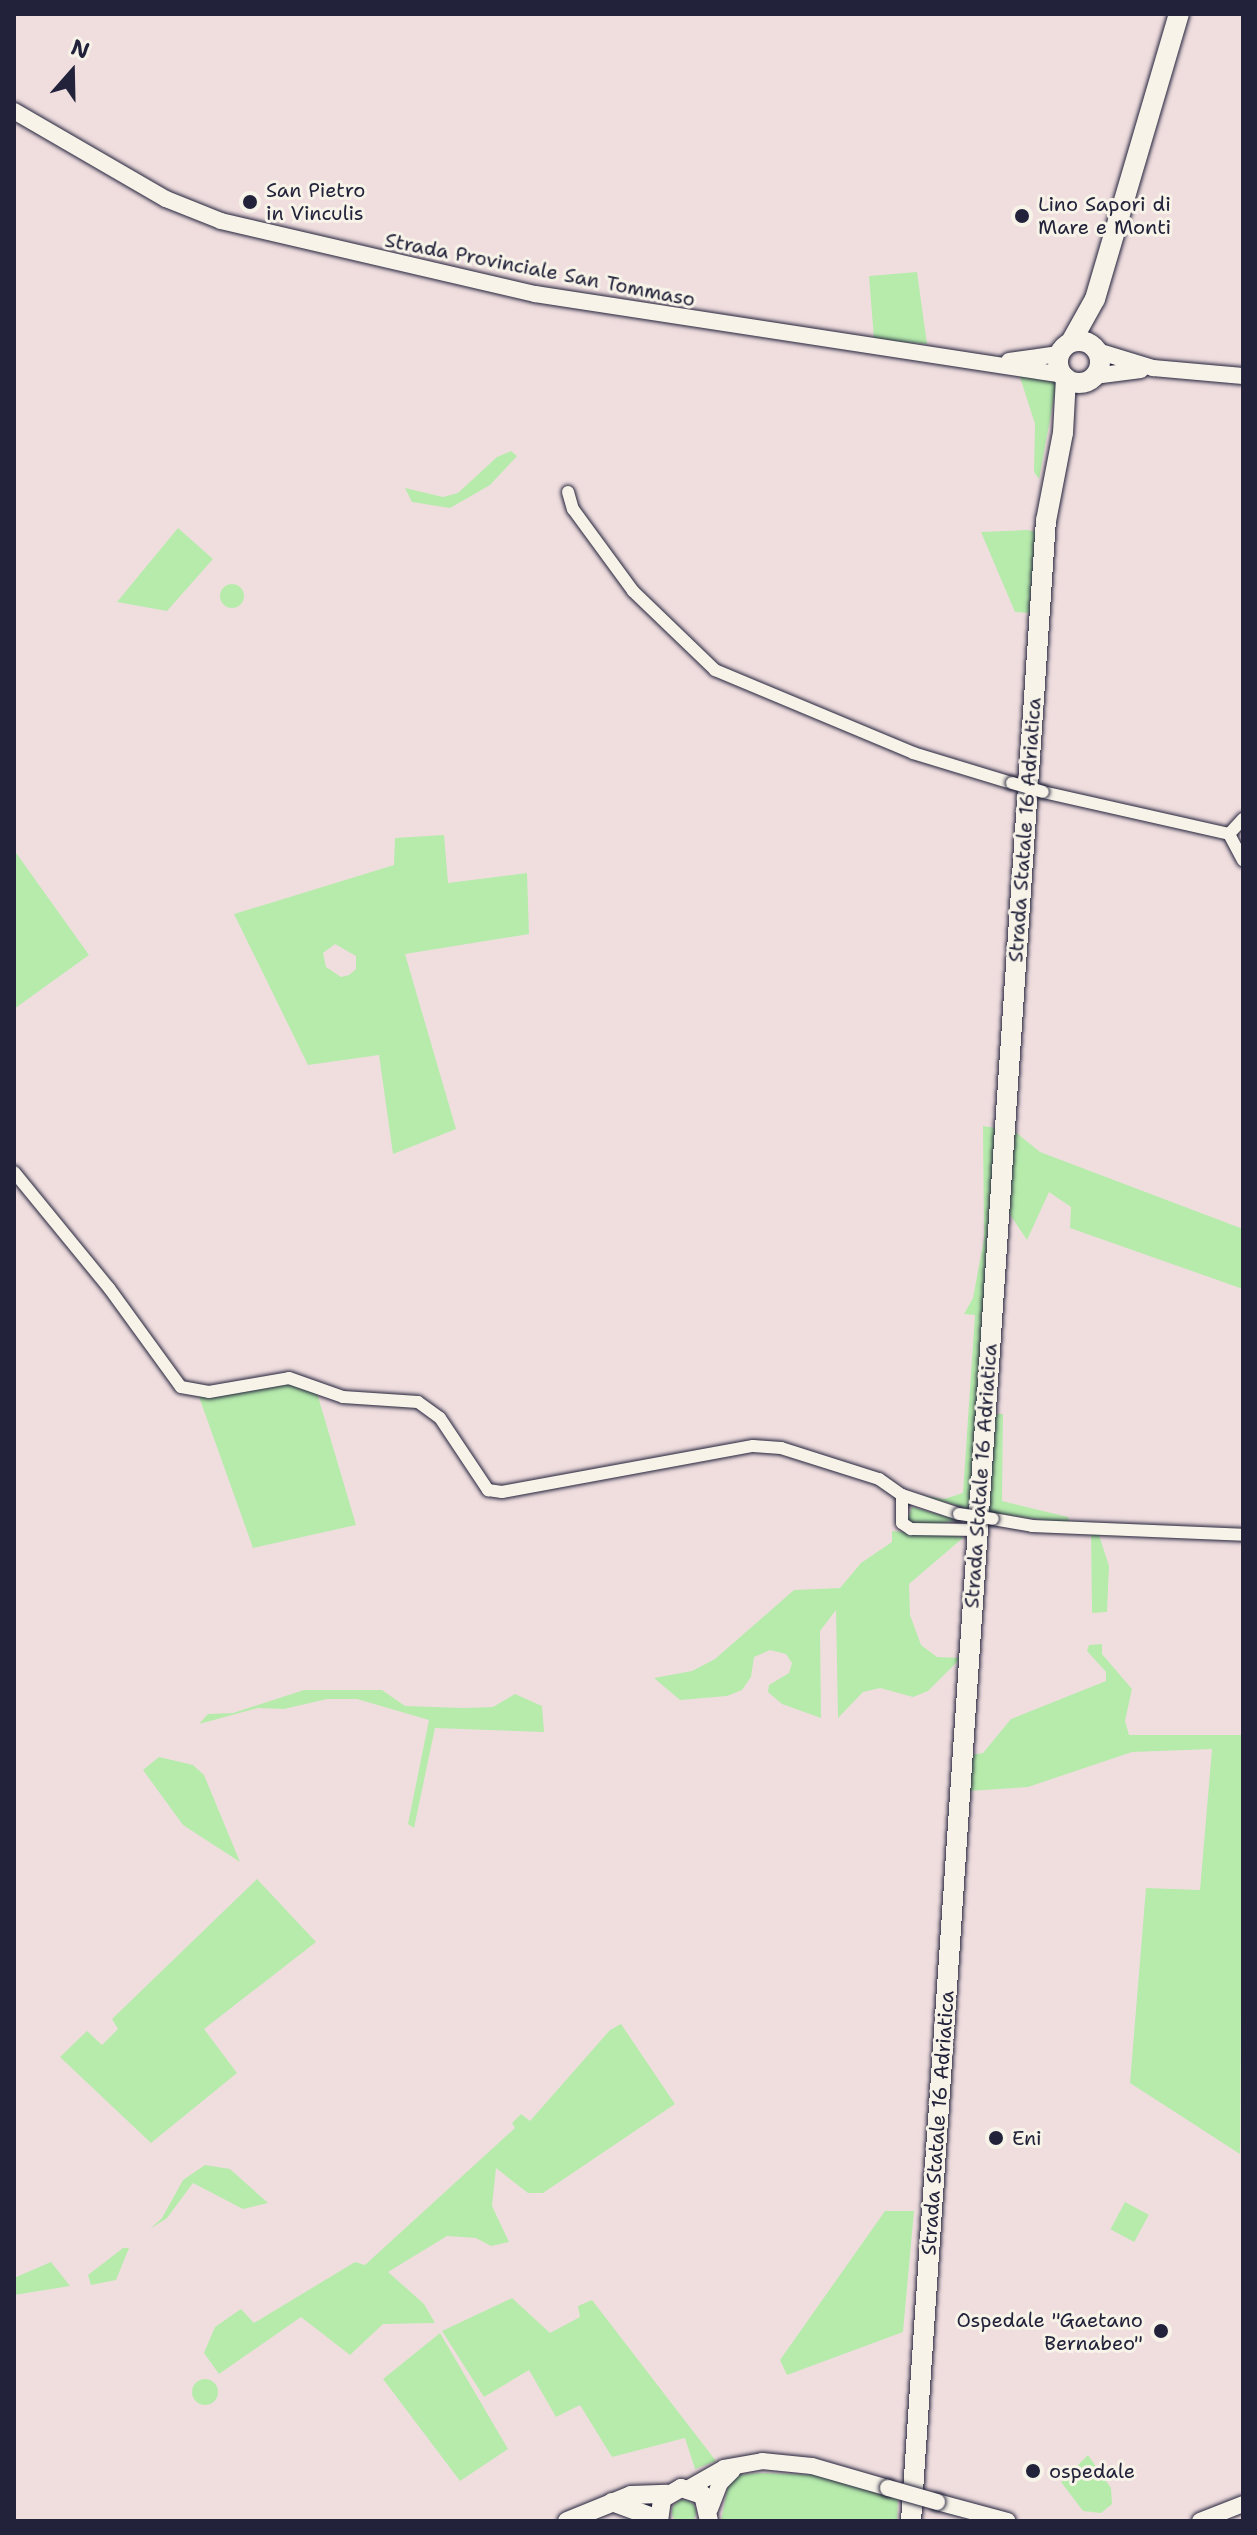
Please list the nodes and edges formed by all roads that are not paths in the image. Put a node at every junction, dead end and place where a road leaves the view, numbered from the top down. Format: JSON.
{"nodes":[{"id":1,"x":1179,"y":14,"type":"edge"},
{"id":2,"x":14,"y":111,"type":"edge"},
{"id":3,"x":1095,"y":299,"type":"junction"},
{"id":4,"x":1065,"y":348,"type":"junction"},
{"id":5,"x":1095,"y":348,"type":"junction"},
{"id":6,"x":992,"y":363,"type":"junction"},
{"id":7,"x":1153,"y":368,"type":"junction"},
{"id":8,"x":1243,"y":376,"type":"edge"},
{"id":9,"x":1064,"y":377,"type":"junction"},
{"id":10,"x":1091,"y":378,"type":"junction"},
{"id":11,"x":1063,"y":433,"type":"junction"},
{"id":12,"x":568,"y":492,"type":"dead end"},
{"id":13,"x":1243,"y":819,"type":"edge"},
{"id":14,"x":1229,"y":834,"type":"junction"},
{"id":15,"x":1243,"y":860,"type":"edge"},
{"id":16,"x":14,"y":1172,"type":"edge"},
{"id":17,"x":902,"y":1495,"type":"junction"},
{"id":18,"x":983,"y":1529,"type":"junction"},
{"id":19,"x":1243,"y":1535,"type":"edge"},
{"id":20,"x":745,"y":2463,"type":"junction"},
{"id":21,"x":689,"y":2488,"type":"junction"},
{"id":22,"x":667,"y":2494,"type":"junction"},
{"id":23,"x":612,"y":2502,"type":"junction"},
{"id":24,"x":1243,"y":2504,"type":"edge"},
{"id":25,"x":710,"y":2515,"type":"edge"},
{"id":26,"x":659,"y":2520,"type":"edge"},
{"id":27,"x":567,"y":2521,"type":"edge"},
{"id":28,"x":911,"y":2521,"type":"edge"},
{"id":29,"x":1008,"y":2521,"type":"edge"},
{"id":30,"x":1203,"y":2521,"type":"edge"}],
"edges":[{"from":1,"to":3,"type":"main road"},
{"from":2,"to":6,"type":"street","name":"Strada Provinciale San Tommaso"},
{"from":3,"to":4,"type":"main road"},
{"from":3,"to":5,"type":"main road"},
{"from":4,"to":5,"type":"main road"},
{"from":4,"to":6,"type":"street","name":"Strada Provinciale San Tommaso"},
{"from":4,"to":9,"type":"main road","name":"Strada Statale 16 Adriatica"},
{"from":5,"to":7,"type":"street"},
{"from":5,"to":10,"type":"main road","name":"Strada Statale 16 Adriatica"},
{"from":6,"to":9,"type":"street","name":"Strada Provinciale San Tommaso"},
{"from":7,"to":8,"type":"street"},
{"from":7,"to":10,"type":"street"},
{"from":9,"to":10,"type":"main road"},
{"from":9,"to":11,"type":"main road","name":"Strada Statale 16 Adriatica"},
{"from":10,"to":11,"type":"main road","name":"Strada Statale 16 Adriatica"},
{"from":11,"to":18,"type":"main road","name":"Strada Statale 16 Adriatica"},
{"from":12,"to":14,"type":"street","bridge":true},
{"from":13,"to":14,"type":"street"},
{"from":14,"to":15,"type":"street"},
{"from":16,"to":17,"type":"street"},
{"from":17,"to":18,"type":"street","bridge":true},
{"from":17,"to":18,"type":"street"},
{"from":18,"to":19,"type":"street"},
{"from":18,"to":28,"type":"main road","name":"Strada Statale 16 Adriatica"},
{"from":20,"to":21,"type":"street"},
{"from":20,"to":25,"type":"street"},
{"from":20,"to":29,"type":"street","bridge":true},
{"from":21,"to":22,"type":"main road"},
{"from":21,"to":25,"type":"main road"},
{"from":22,"to":23,"type":"main road"},
{"from":22,"to":26,"type":"main road"},
{"from":23,"to":26,"type":"main road"},
{"from":23,"to":27,"type":"main road"},
{"from":24,"to":30,"type":"street"}]}
